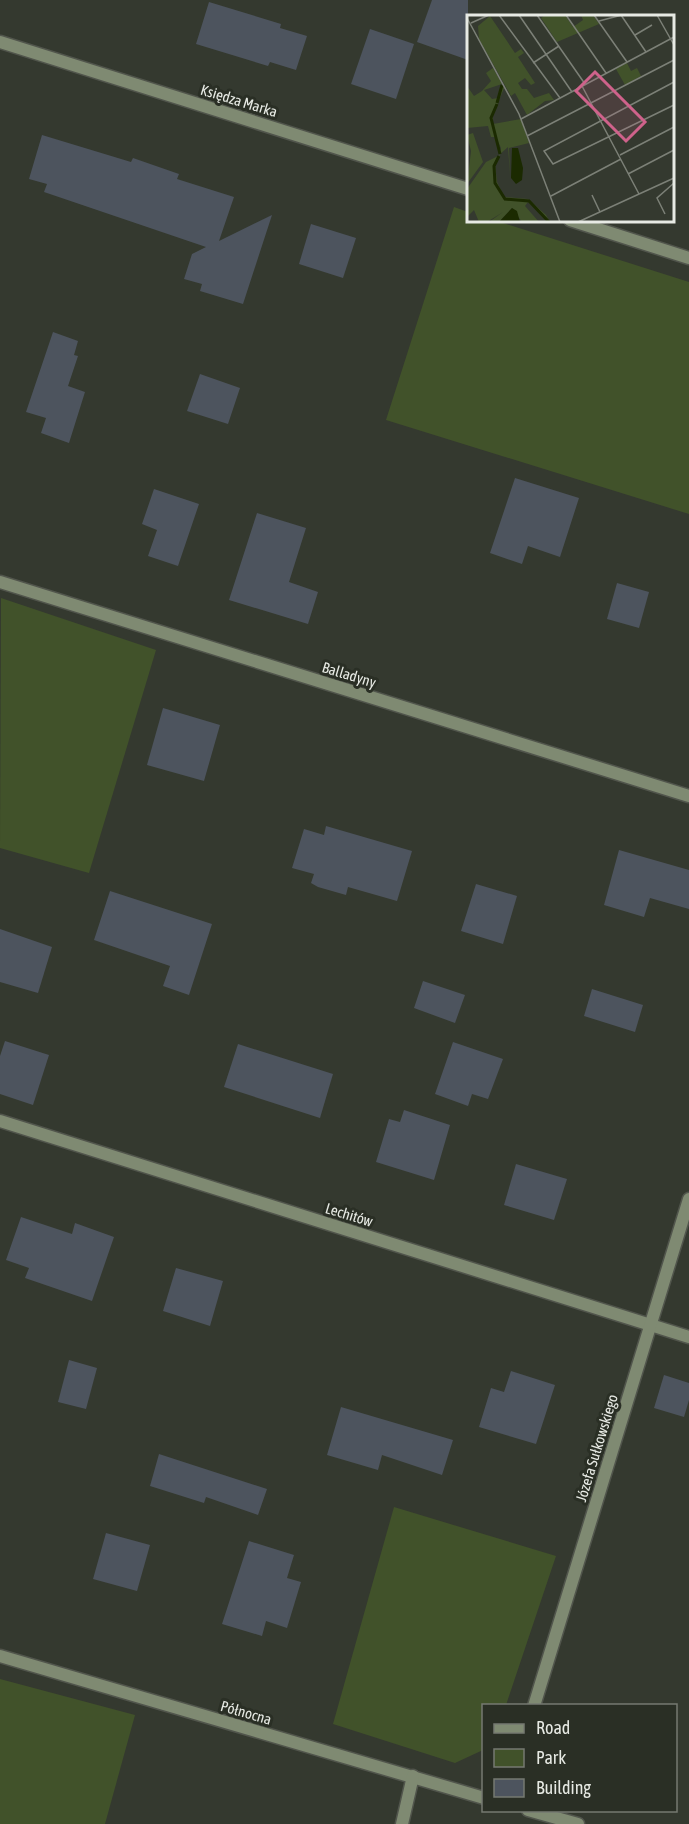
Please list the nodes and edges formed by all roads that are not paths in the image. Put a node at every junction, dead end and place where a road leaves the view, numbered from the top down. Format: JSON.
{"nodes":[{"id":1,"x":0,"y":42,"type":"edge"},
{"id":2,"x":467,"y":189,"type":"edge"},
{"id":3,"x":576,"y":222,"type":"edge"},
{"id":4,"x":689,"y":258,"type":"edge"},
{"id":5,"x":0,"y":582,"type":"edge"},
{"id":6,"x":689,"y":796,"type":"edge"},
{"id":7,"x":0,"y":1121,"type":"edge"},
{"id":8,"x":689,"y":1199,"type":"edge"},
{"id":9,"x":651,"y":1326,"type":"junction"},
{"id":10,"x":689,"y":1337,"type":"edge"},
{"id":11,"x":0,"y":1656,"type":"edge"},
{"id":12,"x":535,"y":1704,"type":"edge"},
{"id":13,"x":413,"y":1776,"type":"junction"},
{"id":14,"x":482,"y":1798,"type":"edge"},
{"id":15,"x":535,"y":1812,"type":"edge"},
{"id":16,"x":402,"y":1824,"type":"edge"},
{"id":17,"x":578,"y":1824,"type":"edge"}],
"edges":[{"from":1,"to":2,"type":"street","name":"Księdza Marka"},
{"from":3,"to":4,"type":"street"},
{"from":5,"to":6,"type":"street","name":"Balladyny"},
{"from":7,"to":9,"type":"street","name":"Lechitów"},
{"from":8,"to":9,"type":"street","name":"Józefa Sułkowskiego"},
{"from":9,"to":10,"type":"street","name":"Lechitów"},
{"from":9,"to":12,"type":"street","name":"Józefa Sułkowskiego"},
{"from":11,"to":13,"type":"street","name":"Północna"},
{"from":13,"to":14,"type":"street","name":"Północna"},
{"from":13,"to":16,"type":"street"},
{"from":15,"to":17,"type":"street"}]}
